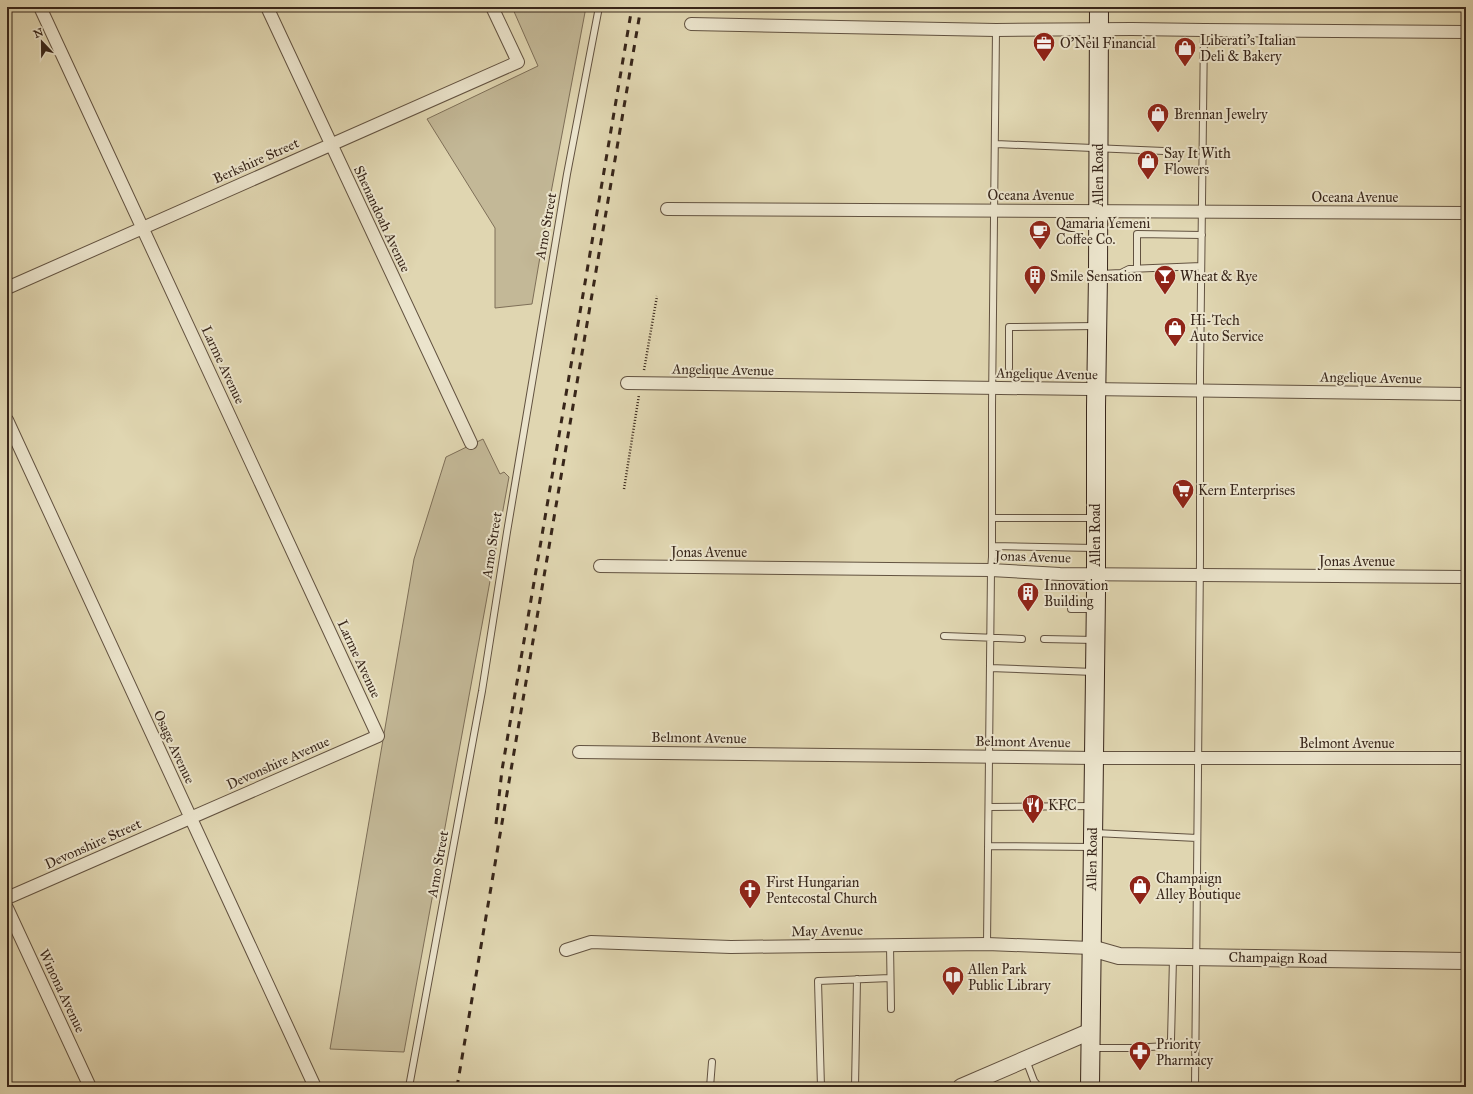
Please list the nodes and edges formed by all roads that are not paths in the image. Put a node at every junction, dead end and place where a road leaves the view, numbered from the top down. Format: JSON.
{"nodes":[{"id":1,"x":40,"y":7,"type":"edge"},
{"id":2,"x":267,"y":7,"type":"edge"},
{"id":3,"x":492,"y":7,"type":"edge"},
{"id":4,"x":599,"y":7,"type":"edge"},
{"id":5,"x":1099,"y":7,"type":"edge"},
{"id":6,"x":691,"y":24,"type":"dead end"},
{"id":7,"x":1099,"y":29,"type":"junction"},
{"id":8,"x":996,"y":30,"type":"junction"},
{"id":9,"x":1204,"y":30,"type":"junction"},
{"id":10,"x":1466,"y":32,"type":"edge"},
{"id":11,"x":331,"y":144,"type":"junction"},
{"id":12,"x":996,"y":144,"type":"junction"},
{"id":13,"x":1099,"y":148,"type":"junction"},
{"id":14,"x":1164,"y":151,"type":"dead end"},
{"id":15,"x":667,"y":209,"type":"dead end"},
{"id":16,"x":995,"y":210,"type":"junction"},
{"id":17,"x":1098,"y":210,"type":"junction"},
{"id":18,"x":1202,"y":211,"type":"junction"},
{"id":19,"x":1466,"y":214,"type":"edge"},
{"id":20,"x":142,"y":228,"type":"junction"},
{"id":21,"x":1202,"y":234,"type":"junction"},
{"id":22,"x":1202,"y":266,"type":"junction"},
{"id":23,"x":1137,"y":268,"type":"junction"},
{"id":24,"x":1098,"y":274,"type":"junction"},
{"id":25,"x":7,"y":288,"type":"edge"},
{"id":26,"x":1097,"y":326,"type":"junction"},
{"id":27,"x":1009,"y":368,"type":"dead end"},
{"id":28,"x":627,"y":383,"type":"dead end"},
{"id":29,"x":993,"y":388,"type":"junction"},
{"id":30,"x":1096,"y":390,"type":"junction"},
{"id":31,"x":1200,"y":390,"type":"junction"},
{"id":32,"x":1466,"y":394,"type":"edge"},
{"id":33,"x":7,"y":420,"type":"edge"},
{"id":34,"x":471,"y":443,"type":"dead end"},
{"id":35,"x":992,"y":518,"type":"junction"},
{"id":36,"x":1096,"y":518,"type":"junction"},
{"id":37,"x":992,"y":546,"type":"junction"},
{"id":38,"x":1096,"y":548,"type":"junction"},
{"id":39,"x":600,"y":566,"type":"dead end"},
{"id":40,"x":991,"y":570,"type":"junction"},
{"id":41,"x":1095,"y":574,"type":"junction"},
{"id":42,"x":1199,"y":575,"type":"junction"},
{"id":43,"x":1466,"y":577,"type":"edge"},
{"id":44,"x":1071,"y":609,"type":"dead end"},
{"id":45,"x":1095,"y":609,"type":"junction"},
{"id":46,"x":944,"y":636,"type":"dead end"},
{"id":47,"x":991,"y":638,"type":"junction"},
{"id":48,"x":1022,"y":639,"type":"dead end"},
{"id":49,"x":1044,"y":639,"type":"dead end"},
{"id":50,"x":1095,"y":640,"type":"junction"},
{"id":51,"x":990,"y":668,"type":"junction"},
{"id":52,"x":1095,"y":672,"type":"junction"},
{"id":53,"x":378,"y":736,"type":"joint"},
{"id":54,"x":579,"y":752,"type":"dead end"},
{"id":55,"x":989,"y":756,"type":"junction"},
{"id":56,"x":1094,"y":758,"type":"junction"},
{"id":57,"x":1197,"y":758,"type":"junction"},
{"id":58,"x":1466,"y":758,"type":"edge"},
{"id":59,"x":1093,"y":806,"type":"junction"},
{"id":60,"x":989,"y":807,"type":"junction"},
{"id":61,"x":190,"y":818,"type":"junction"},
{"id":62,"x":1197,"y":838,"type":"junction"},
{"id":63,"x":1093,"y":840,"type":"junction"},
{"id":64,"x":988,"y":846,"type":"junction"},
{"id":65,"x":7,"y":898,"type":"edge"},
{"id":66,"x":7,"y":908,"type":"edge"},
{"id":67,"x":987,"y":944,"type":"junction"},
{"id":68,"x":890,"y":945,"type":"junction"},
{"id":69,"x":1091,"y":948,"type":"junction"},
{"id":70,"x":566,"y":950,"type":"dead end"},
{"id":71,"x":1173,"y":956,"type":"junction"},
{"id":72,"x":1196,"y":956,"type":"junction"},
{"id":73,"x":1466,"y":961,"type":"edge"},
{"id":74,"x":890,"y":978,"type":"junction"},
{"id":75,"x":857,"y":979,"type":"junction"},
{"id":76,"x":891,"y":1009,"type":"dead end"},
{"id":77,"x":1091,"y":1039,"type":"junction"},
{"id":78,"x":1026,"y":1059,"type":"junction"},
{"id":79,"x":712,"y":1062,"type":"dead end"},
{"id":80,"x":983,"y":1082,"type":"edge"},
{"id":81,"x":90,"y":1087,"type":"edge"},
{"id":82,"x":315,"y":1087,"type":"edge"},
{"id":83,"x":408,"y":1087,"type":"edge"},
{"id":84,"x":710,"y":1087,"type":"edge"},
{"id":85,"x":821,"y":1087,"type":"edge"},
{"id":86,"x":855,"y":1087,"type":"edge"},
{"id":87,"x":961,"y":1087,"type":"edge"},
{"id":88,"x":1039,"y":1087,"type":"edge"},
{"id":89,"x":1090,"y":1087,"type":"edge"},
{"id":90,"x":1195,"y":1087,"type":"edge"}],
"edges":[{"from":1,"to":20,"type":"street","name":"Larme Avenue"},
{"from":2,"to":11,"type":"street","name":"Shenandoah Avenue"},
{"from":3,"to":11,"type":"street","name":"Berkshire Street"},
{"from":4,"to":83,"type":"lane","name":"Arno Street"},
{"from":5,"to":7,"type":"main road","name":"Allen Road"},
{"from":6,"to":8,"type":"street"},
{"from":7,"to":8,"type":"street"},
{"from":7,"to":9,"type":"street"},
{"from":7,"to":13,"type":"main road","name":"Allen Road"},
{"from":8,"to":12,"type":"lane"},
{"from":9,"to":10,"type":"street"},
{"from":9,"to":18,"type":"lane"},
{"from":11,"to":20,"type":"street","name":"Berkshire Street"},
{"from":11,"to":34,"type":"street","name":"Shenandoah Avenue"},
{"from":12,"to":13,"type":"lane"},
{"from":12,"to":16,"type":"lane"},
{"from":13,"to":14,"type":"lane"},
{"from":13,"to":17,"type":"main road","name":"Allen Road"},
{"from":15,"to":16,"type":"street","name":"Oceana Avenue"},
{"from":16,"to":17,"type":"street","name":"Oceana Avenue"},
{"from":16,"to":29,"type":"lane"},
{"from":17,"to":18,"type":"street","name":"Oceana Avenue"},
{"from":17,"to":24,"type":"main road","name":"Allen Road"},
{"from":18,"to":19,"type":"street","name":"Oceana Avenue"},
{"from":18,"to":21,"type":"lane"},
{"from":20,"to":25,"type":"street","name":"Berkshire Street"},
{"from":20,"to":53,"type":"street","name":"Larme Avenue"},
{"from":21,"to":22,"type":"lane"},
{"from":21,"to":23,"type":"lane"},
{"from":22,"to":23,"type":"lane"},
{"from":22,"to":31,"type":"lane"},
{"from":23,"to":24,"type":"lane"},
{"from":24,"to":26,"type":"main road","name":"Allen Road"},
{"from":26,"to":27,"type":"lane"},
{"from":26,"to":30,"type":"main road","name":"Allen Road"},
{"from":28,"to":29,"type":"street","name":"Angelique Avenue"},
{"from":29,"to":30,"type":"street","name":"Angelique Avenue"},
{"from":29,"to":35,"type":"lane"},
{"from":30,"to":31,"type":"street","name":"Angelique Avenue"},
{"from":30,"to":36,"type":"main road","name":"Allen Road"},
{"from":31,"to":32,"type":"street","name":"Angelique Avenue"},
{"from":31,"to":42,"type":"lane"},
{"from":33,"to":61,"type":"street","name":"Osage Avenue"},
{"from":35,"to":36,"type":"lane"},
{"from":35,"to":37,"type":"lane"},
{"from":36,"to":38,"type":"main road","name":"Allen Road"},
{"from":37,"to":38,"type":"lane"},
{"from":37,"to":40,"type":"lane"},
{"from":38,"to":41,"type":"main road","name":"Allen Road"},
{"from":39,"to":40,"type":"street","name":"Jonas Avenue"},
{"from":40,"to":41,"type":"street","name":"Jonas Avenue"},
{"from":40,"to":47,"type":"lane"},
{"from":41,"to":42,"type":"street","name":"Jonas Avenue"},
{"from":41,"to":45,"type":"main road","name":"Allen Road"},
{"from":42,"to":43,"type":"street","name":"Jonas Avenue"},
{"from":42,"to":57,"type":"lane"},
{"from":44,"to":45,"type":"lane"},
{"from":45,"to":50,"type":"main road","name":"Allen Road"},
{"from":46,"to":47,"type":"lane"},
{"from":47,"to":48,"type":"lane"},
{"from":47,"to":51,"type":"lane"},
{"from":49,"to":50,"type":"lane"},
{"from":50,"to":52,"type":"main road","name":"Allen Road"},
{"from":51,"to":52,"type":"lane"},
{"from":51,"to":55,"type":"lane"},
{"from":52,"to":56,"type":"main road","name":"Allen Road"},
{"from":53,"to":61,"type":"street","name":"Devonshire Avenue"},
{"from":54,"to":55,"type":"street","name":"Belmont Avenue"},
{"from":55,"to":56,"type":"street","name":"Belmont Avenue"},
{"from":55,"to":60,"type":"lane"},
{"from":56,"to":57,"type":"street","name":"Belmont Avenue"},
{"from":56,"to":59,"type":"main road","name":"Allen Road"},
{"from":57,"to":58,"type":"street","name":"Belmont Avenue"},
{"from":57,"to":62,"type":"lane"},
{"from":59,"to":60,"type":"lane"},
{"from":59,"to":63,"type":"main road","name":"Allen Road"},
{"from":60,"to":64,"type":"lane"},
{"from":61,"to":65,"type":"street","name":"Devonshire Street"},
{"from":61,"to":82,"type":"street","name":"Osage Avenue"},
{"from":62,"to":63,"type":"lane"},
{"from":62,"to":72,"type":"lane"},
{"from":63,"to":64,"type":"lane"},
{"from":63,"to":69,"type":"main road","name":"Allen Road"},
{"from":64,"to":67,"type":"lane"},
{"from":66,"to":81,"type":"street","name":"Winona Avenue"},
{"from":67,"to":68,"type":"street","name":"May Avenue"},
{"from":67,"to":69,"type":"street","name":"May Avenue"},
{"from":68,"to":70,"type":"street","name":"May Avenue"},
{"from":68,"to":74,"type":"lane"},
{"from":69,"to":71,"type":"street","name":"Champaign Road"},
{"from":69,"to":77,"type":"main road","name":"Allen Road"},
{"from":71,"to":72,"type":"street","name":"Champaign Road"},
{"from":71,"to":77,"type":"lane"},
{"from":72,"to":73,"type":"street","name":"Champaign Road"},
{"from":72,"to":90,"type":"lane"},
{"from":74,"to":75,"type":"lane"},
{"from":74,"to":76,"type":"lane"},
{"from":75,"to":85,"type":"lane"},
{"from":75,"to":86,"type":"lane"},
{"from":77,"to":78,"type":"street"},
{"from":77,"to":89,"type":"main road","name":"Allen Road"},
{"from":78,"to":80,"type":"street"},
{"from":78,"to":88,"type":"lane"},
{"from":79,"to":84,"type":"lane"},
{"from":80,"to":87,"type":"street"}]}
